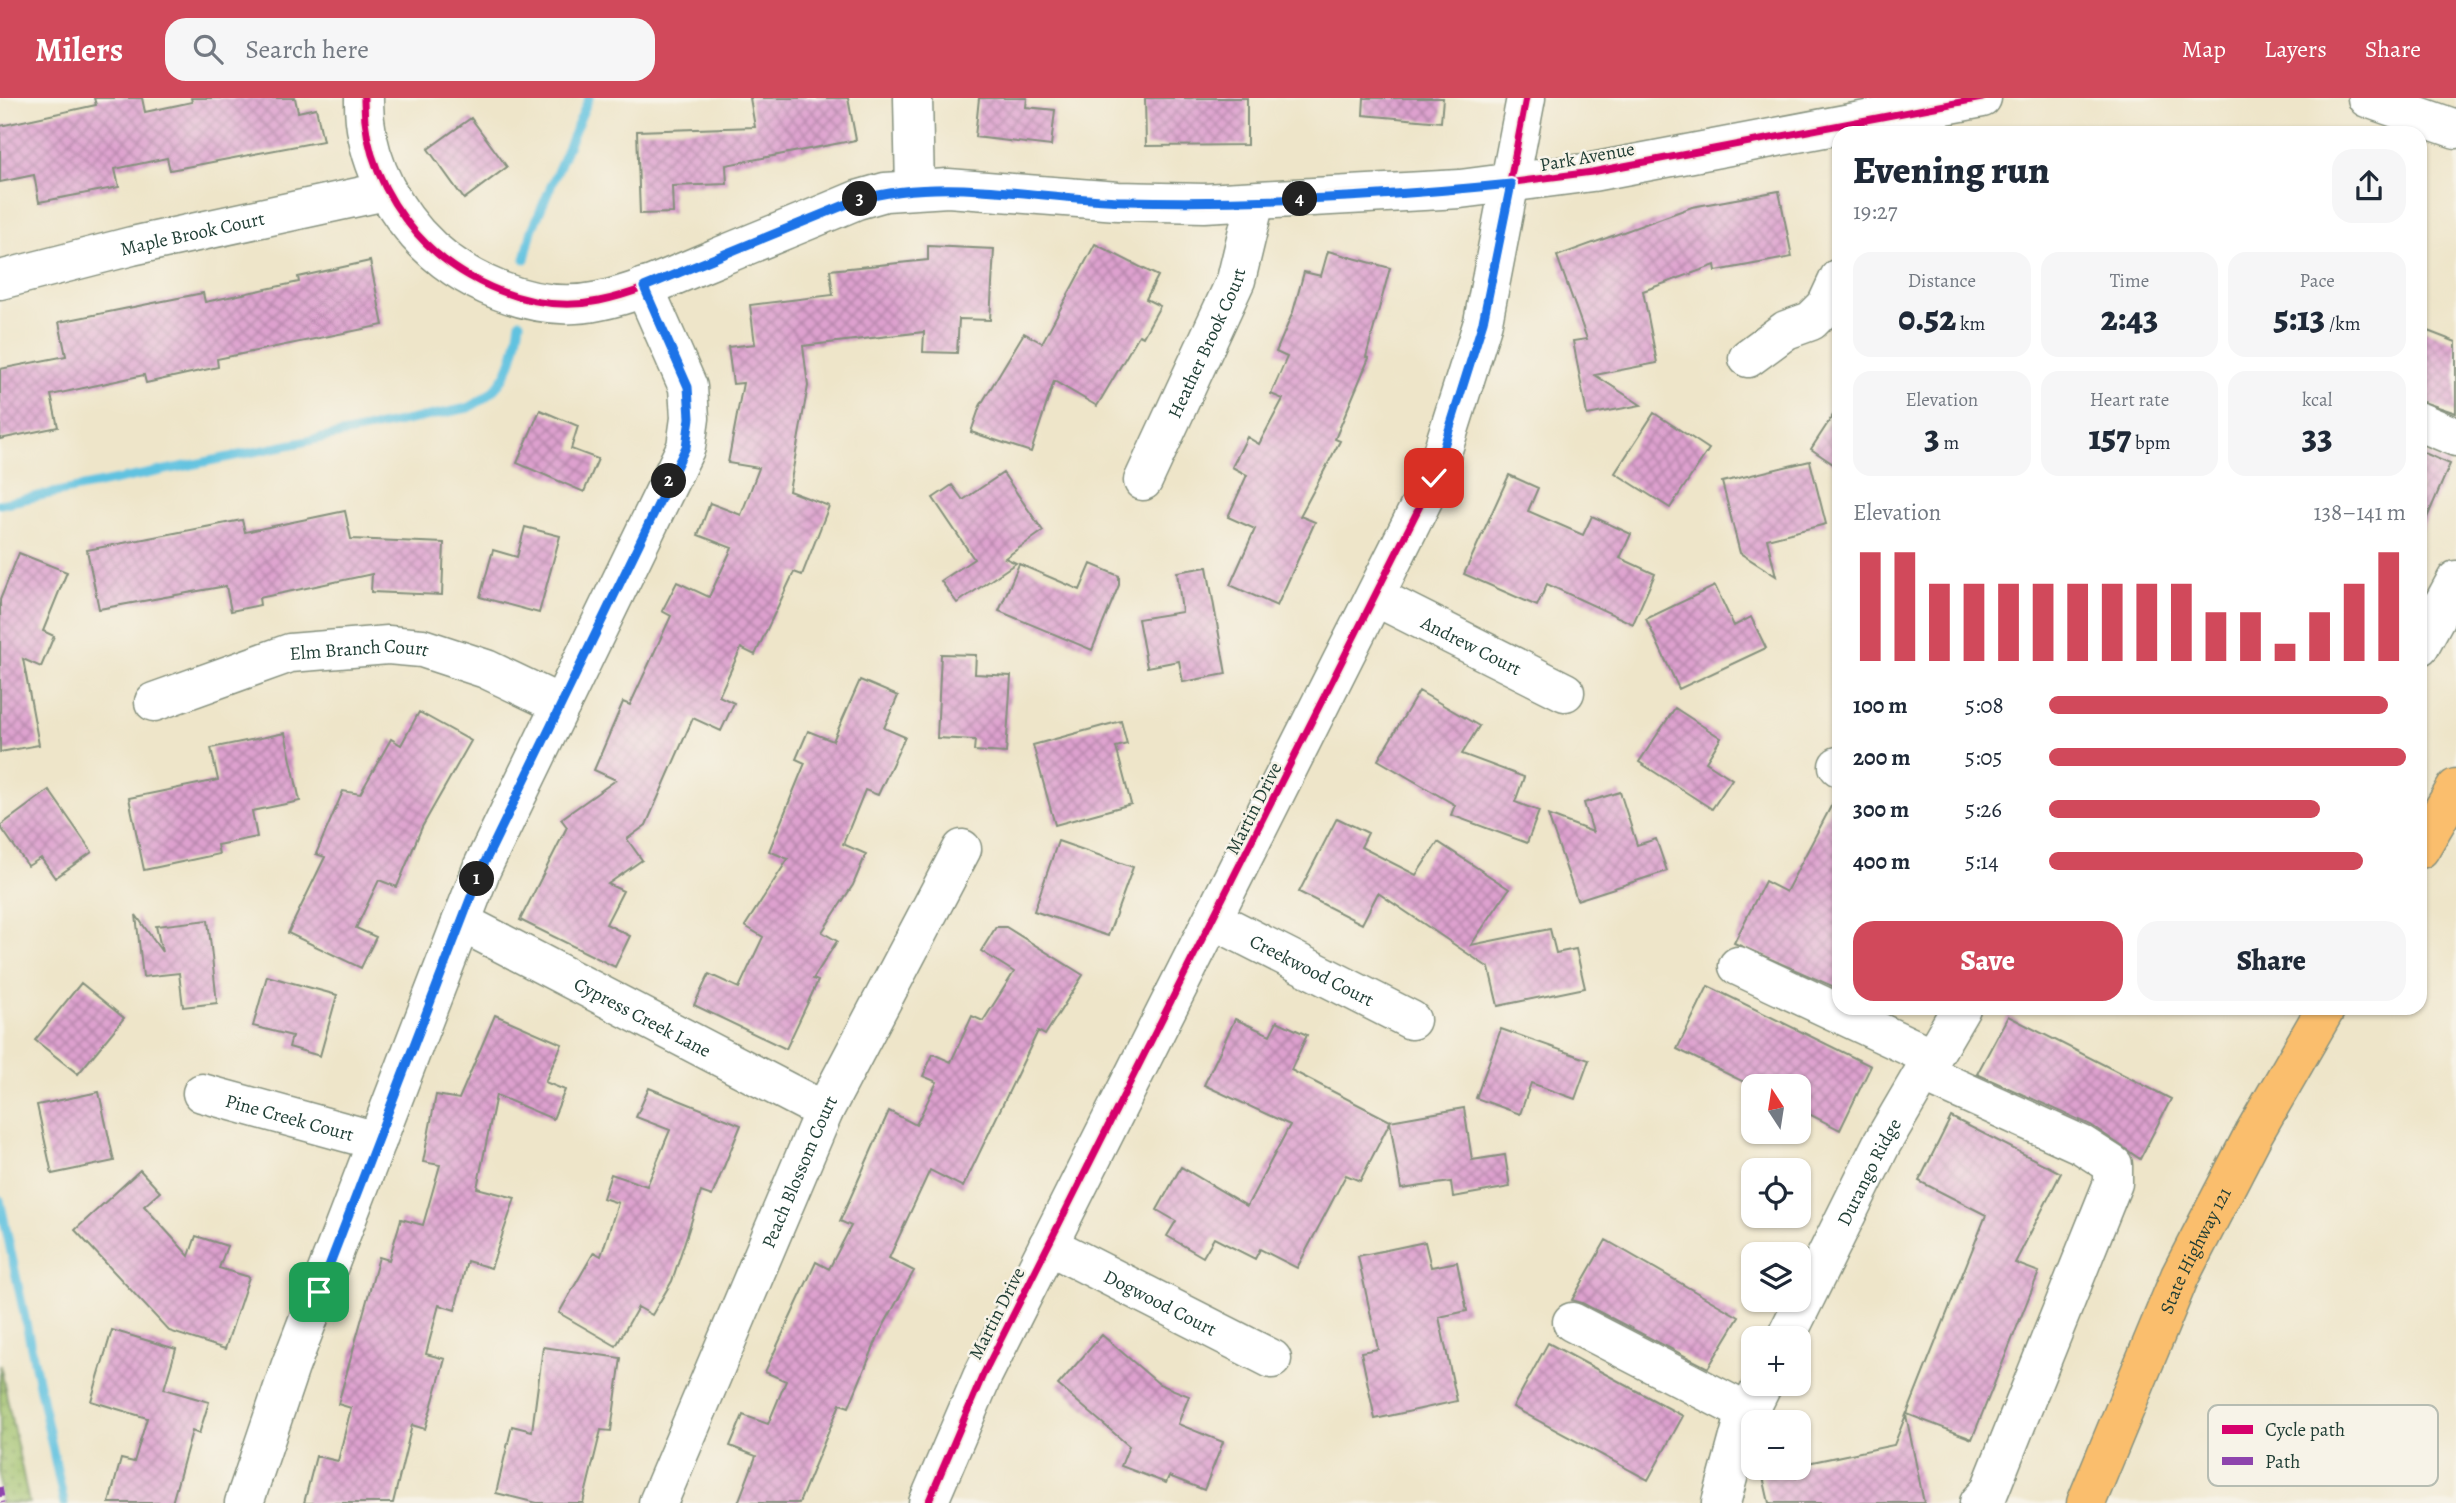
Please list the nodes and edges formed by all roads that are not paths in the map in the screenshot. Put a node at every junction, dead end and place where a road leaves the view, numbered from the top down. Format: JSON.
{"nodes":[{"id":1,"x":364,"y":98,"type":"edge"},
{"id":2,"x":913,"y":98,"type":"edge"},
{"id":3,"x":1526,"y":98,"type":"edge"},
{"id":4,"x":1982,"y":98,"type":"edge"},
{"id":5,"x":2384,"y":113,"type":"edge"},
{"id":6,"x":1862,"y":118,"type":"edge"},
{"id":7,"x":2456,"y":129,"type":"edge"},
{"id":8,"x":1511,"y":184,"type":"junction"},
{"id":9,"x":915,"y":189,"type":"junction"},
{"id":10,"x":386,"y":191,"type":"junction"},
{"id":11,"x":1255,"y":201,"type":"junction"},
{"id":12,"x":0,"y":280,"type":"edge"},
{"id":13,"x":644,"y":287,"type":"junction"},
{"id":14,"x":1832,"y":293,"type":"edge"},
{"id":15,"x":1748,"y":358,"type":"dead end"},
{"id":16,"x":2427,"y":425,"type":"edge"},
{"id":17,"x":2456,"y":438,"type":"edge"},
{"id":18,"x":1143,"y":481,"type":"dead end"},
{"id":19,"x":2456,"y":580,"type":"edge"},
{"id":20,"x":1376,"y":597,"type":"junction"},
{"id":21,"x":2427,"y":633,"type":"edge"},
{"id":22,"x":1565,"y":692,"type":"dead end"},
{"id":23,"x":154,"y":702,"type":"dead end"},
{"id":24,"x":561,"y":705,"type":"junction"},
{"id":25,"x":2456,"y":788,"type":"edge"},
{"id":26,"x":2427,"y":837,"type":"edge"},
{"id":27,"x":962,"y":849,"type":"dead end"},
{"id":28,"x":1214,"y":920,"type":"junction"},
{"id":29,"x":461,"y":922,"type":"junction"},
{"id":30,"x":1738,"y":966,"type":"dead end"},
{"id":31,"x":1832,"y":1015,"type":"edge"},
{"id":32,"x":1832,"y":1015,"type":"edge"},
{"id":33,"x":1957,"y":1015,"type":"edge"},
{"id":34,"x":2322,"y":1015,"type":"edge"},
{"id":35,"x":1411,"y":1020,"type":"dead end"},
{"id":36,"x":1928,"y":1065,"type":"junction"},
{"id":37,"x":202,"y":1093,"type":"dead end"},
{"id":38,"x":824,"y":1111,"type":"junction"},
{"id":39,"x":377,"y":1142,"type":"junction"},
{"id":40,"x":1048,"y":1245,"type":"junction"},
{"id":41,"x":1572,"y":1322,"type":"dead end"},
{"id":42,"x":1791,"y":1326,"type":"edge"},
{"id":43,"x":1272,"y":1359,"type":"dead end"},
{"id":44,"x":1755,"y":1399,"type":"edge"},
{"id":45,"x":244,"y":1503,"type":"edge"},
{"id":46,"x":658,"y":1503,"type":"edge"},
{"id":47,"x":928,"y":1503,"type":"edge"},
{"id":48,"x":1721,"y":1503,"type":"edge"},
{"id":49,"x":1979,"y":1503,"type":"edge"},
{"id":50,"x":2086,"y":1503,"type":"edge"}],
"edges":[{"from":1,"to":10,"type":"street","name":"Park Avenue"},
{"from":2,"to":9,"type":"street"},
{"from":3,"to":8,"type":"street","name":"Martin Drive"},
{"from":4,"to":6,"type":"street","name":"Park Avenue"},
{"from":5,"to":7,"type":"street"},
{"from":6,"to":8,"type":"street","name":"Park Avenue"},
{"from":8,"to":11,"type":"street","name":"Park Avenue"},
{"from":8,"to":20,"type":"street","name":"Martin Drive"},
{"from":9,"to":11,"type":"street","name":"Park Avenue"},
{"from":9,"to":13,"type":"street","name":"Park Avenue"},
{"from":10,"to":12,"type":"street","name":"Maple Brook Court"},
{"from":10,"to":13,"type":"street","name":"Park Avenue"},
{"from":11,"to":18,"type":"street","name":"Heather Brook Court"},
{"from":13,"to":24,"type":"street"},
{"from":14,"to":15,"type":"street"},
{"from":16,"to":17,"type":"street"},
{"from":19,"to":21,"type":"street"},
{"from":20,"to":22,"type":"street","name":"Andrew Court"},
{"from":20,"to":28,"type":"street","name":"Martin Drive"},
{"from":23,"to":24,"type":"street","name":"Elm Branch Court"},
{"from":24,"to":29,"type":"street"},
{"from":25,"to":26,"type":"main road"},
{"from":27,"to":38,"type":"street","name":"Peach Blossom Court"},
{"from":28,"to":35,"type":"street","name":"Creekwood Court"},
{"from":28,"to":40,"type":"street","name":"Martin Drive"},
{"from":29,"to":38,"type":"street","name":"Cypress Creek Lane"},
{"from":29,"to":39,"type":"street"},
{"from":30,"to":31,"type":"street"},
{"from":32,"to":36,"type":"street"},
{"from":33,"to":36,"type":"street","name":"Durango Ridge"},
{"from":34,"to":50,"type":"main road","name":"State Highway 121"},
{"from":36,"to":42,"type":"street","name":"Durango Ridge"},
{"from":36,"to":49,"type":"street"},
{"from":37,"to":39,"type":"street","name":"Pine Creek Court"},
{"from":38,"to":46,"type":"street","name":"Peach Blossom Court"},
{"from":39,"to":45,"type":"street"},
{"from":40,"to":43,"type":"street","name":"Dogwood Court"},
{"from":40,"to":47,"type":"street","name":"Martin Drive"},
{"from":41,"to":44,"type":"street"},
{"from":44,"to":48,"type":"street"}]}
